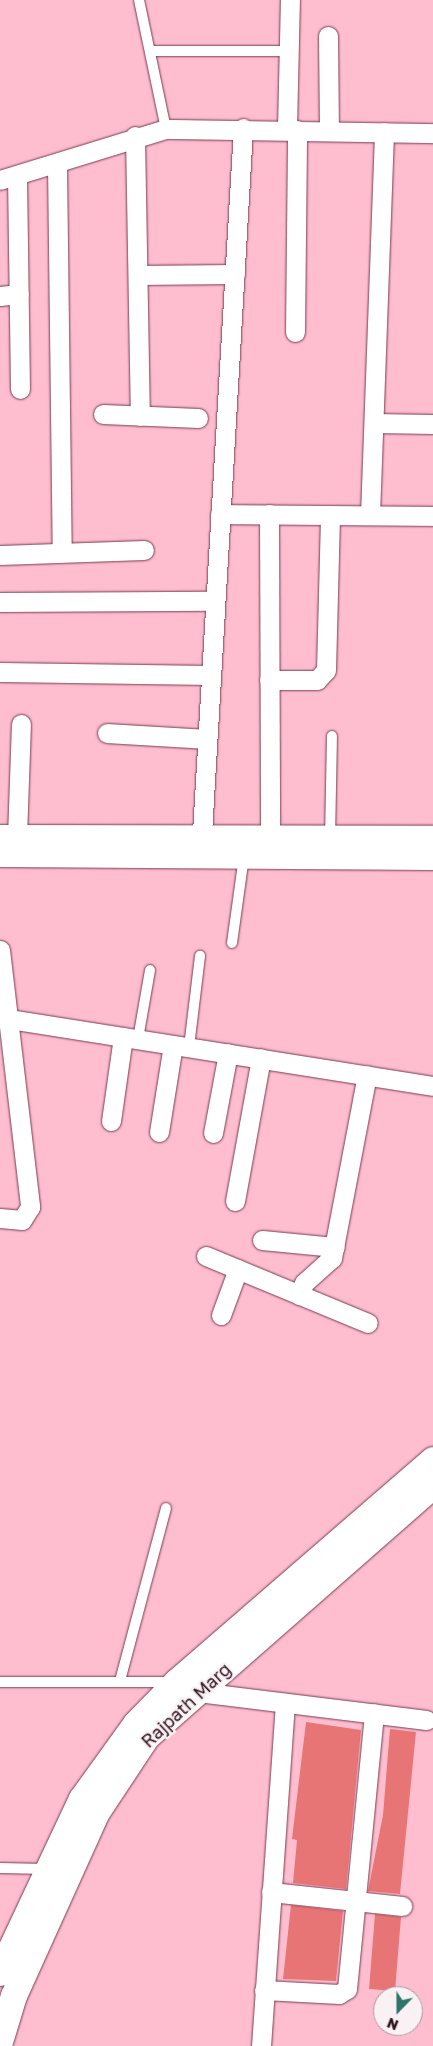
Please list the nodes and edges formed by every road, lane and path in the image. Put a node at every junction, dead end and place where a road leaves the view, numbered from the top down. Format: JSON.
{"nodes":[{"id":1,"x":140,"y":0,"type":"edge"},
{"id":2,"x":290,"y":0,"type":"edge"},
{"id":3,"x":328,"y":36,"type":"dead end"},
{"id":4,"x":150,"y":51,"type":"junction"},
{"id":5,"x":289,"y":51,"type":"junction"},
{"id":6,"x":243,"y":128,"type":"junction"},
{"id":7,"x":166,"y":129,"type":"junction"},
{"id":8,"x":292,"y":130,"type":"junction"},
{"id":9,"x":329,"y":131,"type":"junction"},
{"id":10,"x":384,"y":132,"type":"junction"},
{"id":11,"x":433,"y":133,"type":"edge"},
{"id":12,"x":135,"y":136,"type":"junction"},
{"id":13,"x":57,"y":164,"type":"junction"},
{"id":14,"x":9,"y":178,"type":"edge"},
{"id":15,"x":235,"y":274,"type":"junction"},
{"id":16,"x":138,"y":275,"type":"junction"},
{"id":17,"x":19,"y":294,"type":"junction"},
{"id":18,"x":0,"y":296,"type":"edge"},
{"id":19,"x":295,"y":332,"type":"dead end"},
{"id":20,"x":20,"y":389,"type":"dead end"},
{"id":21,"x":103,"y":414,"type":"dead end"},
{"id":22,"x":140,"y":416,"type":"junction"},
{"id":23,"x":198,"y":418,"type":"dead end"},
{"id":24,"x":374,"y":423,"type":"junction"},
{"id":25,"x":433,"y":424,"type":"edge"},
{"id":26,"x":220,"y":514,"type":"junction"},
{"id":27,"x":269,"y":514,"type":"junction"},
{"id":28,"x":330,"y":515,"type":"junction"},
{"id":29,"x":370,"y":515,"type":"junction"},
{"id":30,"x":433,"y":516,"type":"edge"},
{"id":31,"x":144,"y":550,"type":"dead end"},
{"id":32,"x":62,"y":551,"type":"junction"},
{"id":33,"x":0,"y":555,"type":"edge"},
{"id":34,"x":0,"y":602,"type":"edge"},
{"id":35,"x":215,"y":602,"type":"junction"},
{"id":36,"x":0,"y":672,"type":"edge"},
{"id":37,"x":211,"y":675,"type":"junction"},
{"id":38,"x":270,"y":680,"type":"junction"},
{"id":39,"x":20,"y":724,"type":"dead end"},
{"id":40,"x":107,"y":732,"type":"dead end"},
{"id":41,"x":332,"y":736,"type":"dead end"},
{"id":42,"x":208,"y":738,"type":"junction"},
{"id":43,"x":9,"y":837,"type":"edge"},
{"id":44,"x":270,"y":838,"type":"junction"},
{"id":45,"x":433,"y":838,"type":"edge"},
{"id":46,"x":201,"y":847,"type":"junction"},
{"id":47,"x":330,"y":848,"type":"junction"},
{"id":48,"x":0,"y":856,"type":"edge"},
{"id":49,"x":244,"y":856,"type":"junction"},
{"id":50,"x":433,"y":858,"type":"edge"},
{"id":51,"x":232,"y":943,"type":"dead end"},
{"id":52,"x":0,"y":950,"type":"edge"},
{"id":53,"x":200,"y":956,"type":"dead end"},
{"id":54,"x":150,"y":970,"type":"dead end"},
{"id":55,"x":10,"y":1019,"type":"junction"},
{"id":56,"x":130,"y":1038,"type":"junction"},
{"id":57,"x":181,"y":1046,"type":"junction"},
{"id":58,"x":228,"y":1053,"type":"junction"},
{"id":59,"x":261,"y":1058,"type":"junction"},
{"id":60,"x":366,"y":1075,"type":"junction"},
{"id":61,"x":433,"y":1086,"type":"edge"},
{"id":62,"x":111,"y":1122,"type":"dead end"},
{"id":63,"x":160,"y":1132,"type":"dead end"},
{"id":64,"x":213,"y":1133,"type":"dead end"},
{"id":65,"x":235,"y":1202,"type":"dead end"},
{"id":66,"x":0,"y":1218,"type":"edge"},
{"id":67,"x":262,"y":1240,"type":"dead end"},
{"id":68,"x":335,"y":1247,"type":"junction"},
{"id":69,"x":206,"y":1256,"type":"dead end"},
{"id":70,"x":238,"y":1269,"type":"junction"},
{"id":71,"x":299,"y":1294,"type":"junction"},
{"id":72,"x":221,"y":1315,"type":"dead end"},
{"id":73,"x":368,"y":1323,"type":"dead end"},
{"id":74,"x":433,"y":1460,"type":"edge"},
{"id":75,"x":433,"y":1486,"type":"edge"},
{"id":76,"x":166,"y":1508,"type":"dead end"},
{"id":77,"x":120,"y":1681,"type":"junction"},
{"id":78,"x":0,"y":1682,"type":"edge"},
{"id":79,"x":194,"y":1687,"type":"junction"},
{"id":80,"x":285,"y":1703,"type":"junction"},
{"id":81,"x":374,"y":1713,"type":"junction"},
{"id":82,"x":426,"y":1720,"type":"dead end"},
{"id":83,"x":0,"y":1868,"type":"edge"},
{"id":84,"x":47,"y":1869,"type":"junction"},
{"id":85,"x":271,"y":1892,"type":"junction"},
{"id":86,"x":358,"y":1901,"type":"junction"},
{"id":87,"x":402,"y":1906,"type":"dead end"},
{"id":88,"x":0,"y":1973,"type":"edge"},
{"id":89,"x":264,"y":1990,"type":"junction"},
{"id":90,"x":0,"y":2042,"type":"edge"},
{"id":91,"x":261,"y":2046,"type":"edge"}],
"edges":[{"from":1,"to":4,"type":"lane"},
{"from":2,"to":5,"type":"street"},
{"from":3,"to":9,"type":"street"},
{"from":4,"to":5,"type":"lane"},
{"from":4,"to":7,"type":"lane"},
{"from":5,"to":8,"type":"street"},
{"from":6,"to":7,"type":"street"},
{"from":6,"to":8,"type":"street"},
{"from":6,"to":15,"type":"street"},
{"from":7,"to":12,"type":"street"},
{"from":8,"to":9,"type":"street"},
{"from":8,"to":19,"type":"street"},
{"from":9,"to":10,"type":"street"},
{"from":10,"to":11,"type":"street"},
{"from":10,"to":24,"type":"street"},
{"from":12,"to":13,"type":"street"},
{"from":12,"to":16,"type":"street"},
{"from":13,"to":14,"type":"street"},
{"from":13,"to":32,"type":"street"},
{"from":14,"to":17,"type":"street"},
{"from":15,"to":16,"type":"street"},
{"from":15,"to":26,"type":"street"},
{"from":16,"to":22,"type":"street"},
{"from":17,"to":18,"type":"street"},
{"from":17,"to":20,"type":"street"},
{"from":21,"to":22,"type":"street"},
{"from":22,"to":23,"type":"street"},
{"from":24,"to":25,"type":"street"},
{"from":24,"to":29,"type":"street"},
{"from":26,"to":27,"type":"street"},
{"from":26,"to":35,"type":"street"},
{"from":27,"to":28,"type":"street"},
{"from":27,"to":38,"type":"street"},
{"from":28,"to":29,"type":"street"},
{"from":28,"to":38,"type":"street"},
{"from":29,"to":30,"type":"street"},
{"from":31,"to":32,"type":"street"},
{"from":32,"to":33,"type":"street"},
{"from":34,"to":35,"type":"street"},
{"from":35,"to":37,"type":"street"},
{"from":36,"to":37,"type":"street"},
{"from":37,"to":42,"type":"street"},
{"from":38,"to":44,"type":"street"},
{"from":39,"to":43,"type":"street"},
{"from":40,"to":42,"type":"street"},
{"from":41,"to":47,"type":"lane"},
{"from":42,"to":46,"type":"street"},
{"from":43,"to":46,"type":"street"},
{"from":44,"to":46,"type":"street"},
{"from":44,"to":47,"type":"street"},
{"from":45,"to":47,"type":"street"},
{"from":46,"to":48,"type":"street"},
{"from":46,"to":49,"type":"street"},
{"from":47,"to":49,"type":"street"},
{"from":47,"to":50,"type":"street"},
{"from":49,"to":51,"type":"lane"},
{"from":52,"to":55,"type":"street"},
{"from":53,"to":57,"type":"lane"},
{"from":54,"to":56,"type":"lane"},
{"from":55,"to":56,"type":"street"},
{"from":55,"to":66,"type":"street"},
{"from":56,"to":57,"type":"street"},
{"from":56,"to":62,"type":"street"},
{"from":57,"to":58,"type":"street"},
{"from":57,"to":63,"type":"street"},
{"from":58,"to":59,"type":"street"},
{"from":58,"to":64,"type":"street"},
{"from":59,"to":60,"type":"street"},
{"from":59,"to":65,"type":"street"},
{"from":60,"to":61,"type":"street"},
{"from":60,"to":68,"type":"street"},
{"from":67,"to":68,"type":"street"},
{"from":68,"to":71,"type":"street"},
{"from":69,"to":70,"type":"street"},
{"from":70,"to":71,"type":"street"},
{"from":70,"to":72,"type":"street"},
{"from":71,"to":73,"type":"street"},
{"from":74,"to":79,"type":"main road","name":"Rajpath Marg"},
{"from":75,"to":79,"type":"main road","name":"Rajpath Marg"},
{"from":76,"to":77,"type":"lane"},
{"from":77,"to":78,"type":"lane"},
{"from":77,"to":79,"type":"lane"},
{"from":79,"to":80,"type":"street"},
{"from":79,"to":84,"type":"main road","name":"Rajpath Marg"},
{"from":79,"to":90,"type":"main road","name":"Rajpath Marg"},
{"from":80,"to":81,"type":"street"},
{"from":80,"to":85,"type":"street"},
{"from":81,"to":82,"type":"street"},
{"from":81,"to":86,"type":"street"},
{"from":83,"to":84,"type":"lane"},
{"from":84,"to":88,"type":"main road","name":"Rajpath Marg"},
{"from":85,"to":86,"type":"street"},
{"from":85,"to":89,"type":"street"},
{"from":86,"to":87,"type":"street"},
{"from":86,"to":89,"type":"street"},
{"from":89,"to":91,"type":"street"}]}
